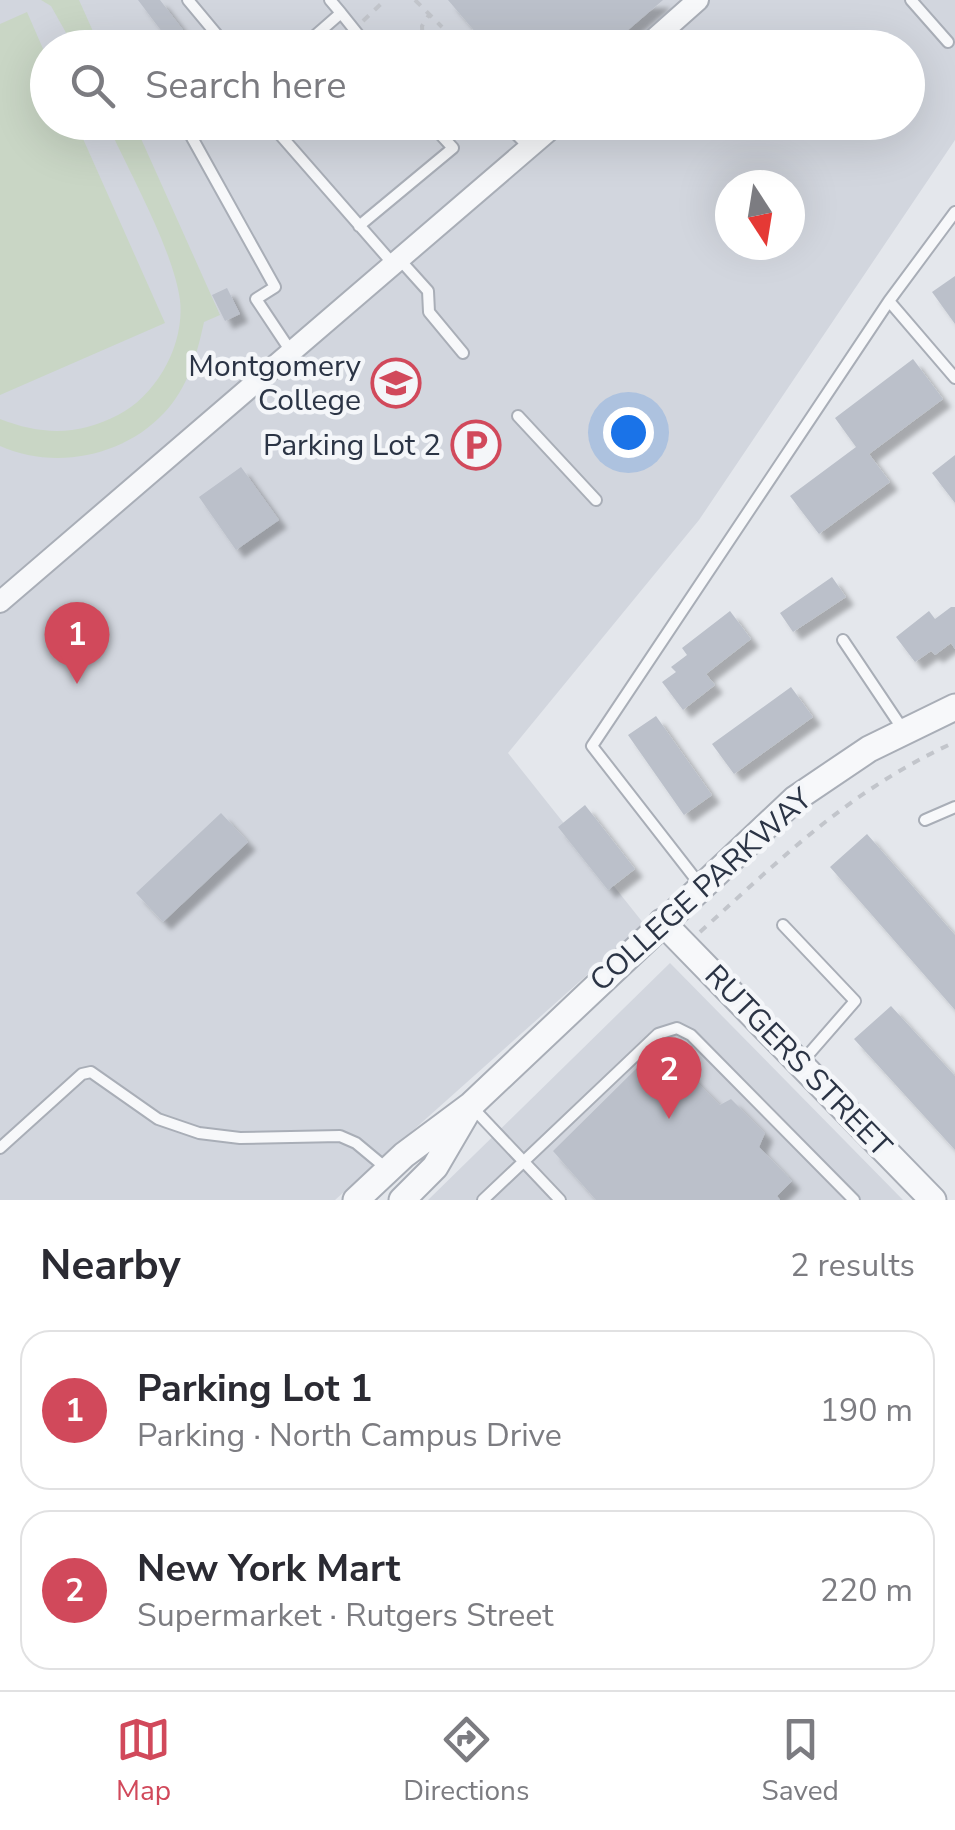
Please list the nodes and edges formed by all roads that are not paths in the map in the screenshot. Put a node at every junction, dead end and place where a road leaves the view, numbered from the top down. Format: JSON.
{"nodes":[{"id":1,"x":188,"y":0,"type":"edge"},
{"id":2,"x":330,"y":0,"type":"edge"},
{"id":3,"x":698,"y":0,"type":"edge"},
{"id":4,"x":911,"y":0,"type":"edge"},
{"id":5,"x":342,"y":13,"type":"junction"},
{"id":6,"x":213,"y":30,"type":"edge"},
{"id":7,"x":322,"y":30,"type":"edge"},
{"id":8,"x":355,"y":30,"type":"edge"},
{"id":9,"x":664,"y":30,"type":"edge"},
{"id":10,"x":948,"y":42,"type":"dead end"},
{"id":11,"x":193,"y":140,"type":"edge"},
{"id":12,"x":285,"y":140,"type":"edge"},
{"id":13,"x":446,"y":140,"type":"edge"},
{"id":14,"x":522,"y":140,"type":"edge"},
{"id":15,"x":539,"y":140,"type":"edge"},
{"id":16,"x":530,"y":148,"type":"junction"},
{"id":17,"x":955,"y":212,"type":"edge"},
{"id":18,"x":359,"y":226,"type":"junction"},
{"id":19,"x":398,"y":263,"type":"junction"},
{"id":20,"x":889,"y":301,"type":"junction"},
{"id":21,"x":463,"y":353,"type":"dead end"},
{"id":22,"x":292,"y":354,"type":"junction"},
{"id":23,"x":955,"y":378,"type":"edge"},
{"id":24,"x":518,"y":416,"type":"dead end"},
{"id":25,"x":596,"y":500,"type":"dead end"},
{"id":26,"x":0,"y":602,"type":"edge"},
{"id":27,"x":842,"y":640,"type":"dead end"},
{"id":28,"x":955,"y":707,"type":"edge"},
{"id":29,"x":904,"y":732,"type":"junction"},
{"id":30,"x":955,"y":807,"type":"edge"},
{"id":31,"x":925,"y":820,"type":"dead end"},
{"id":32,"x":701,"y":886,"type":"junction"},
{"id":33,"x":662,"y":922,"type":"junction"},
{"id":34,"x":783,"y":925,"type":"dead end"},
{"id":35,"x":800,"y":1064,"type":"junction"},
{"id":36,"x":470,"y":1105,"type":"junction"},
{"id":37,"x":0,"y":1148,"type":"edge"},
{"id":38,"x":523,"y":1161,"type":"junction"},
{"id":39,"x":388,"y":1170,"type":"junction"},
{"id":40,"x":356,"y":1200,"type":"edge"},
{"id":41,"x":402,"y":1200,"type":"edge"},
{"id":42,"x":483,"y":1200,"type":"edge"},
{"id":43,"x":560,"y":1200,"type":"edge"},
{"id":44,"x":854,"y":1200,"type":"edge"},
{"id":45,"x":933,"y":1200,"type":"edge"}],
"edges":[{"from":1,"to":6,"type":"lane"},
{"from":2,"to":5,"type":"lane"},
{"from":3,"to":9,"type":"street"},
{"from":4,"to":10,"type":"lane"},
{"from":5,"to":7,"type":"lane"},
{"from":5,"to":8,"type":"lane"},
{"from":11,"to":22,"type":"lane"},
{"from":12,"to":18,"type":"lane"},
{"from":13,"to":18,"type":"lane"},
{"from":14,"to":16,"type":"lane"},
{"from":15,"to":16,"type":"street"},
{"from":16,"to":19,"type":"street"},
{"from":17,"to":20,"type":"lane"},
{"from":18,"to":19,"type":"lane"},
{"from":19,"to":21,"type":"lane"},
{"from":19,"to":22,"type":"street"},
{"from":20,"to":23,"type":"lane"},
{"from":20,"to":32,"type":"lane"},
{"from":22,"to":26,"type":"street"},
{"from":24,"to":25,"type":"lane"},
{"from":27,"to":29,"type":"lane"},
{"from":28,"to":29,"type":"street","name":"COLLEGE PARKWAY"},
{"from":29,"to":32,"type":"street","name":"COLLEGE PARKWAY"},
{"from":30,"to":31,"type":"lane"},
{"from":32,"to":33,"type":"street","name":"COLLEGE PARKWAY"},
{"from":33,"to":35,"type":"street","name":"RUTGERS STREET"},
{"from":33,"to":36,"type":"street","name":"COLLEGE PARKWAY"},
{"from":34,"to":35,"type":"lane"},
{"from":35,"to":45,"type":"street","name":"RUTGERS STREET"},
{"from":36,"to":38,"type":"lane"},
{"from":36,"to":39,"type":"street","name":"COLLEGE PARKWAY"},
{"from":36,"to":41,"type":"street","name":"COLLEGE PARKWAY"},
{"from":37,"to":39,"type":"lane"},
{"from":38,"to":42,"type":"lane"},
{"from":38,"to":43,"type":"lane"},
{"from":38,"to":44,"type":"lane"},
{"from":39,"to":40,"type":"street","name":"COLLEGE PARKWAY"}]}
